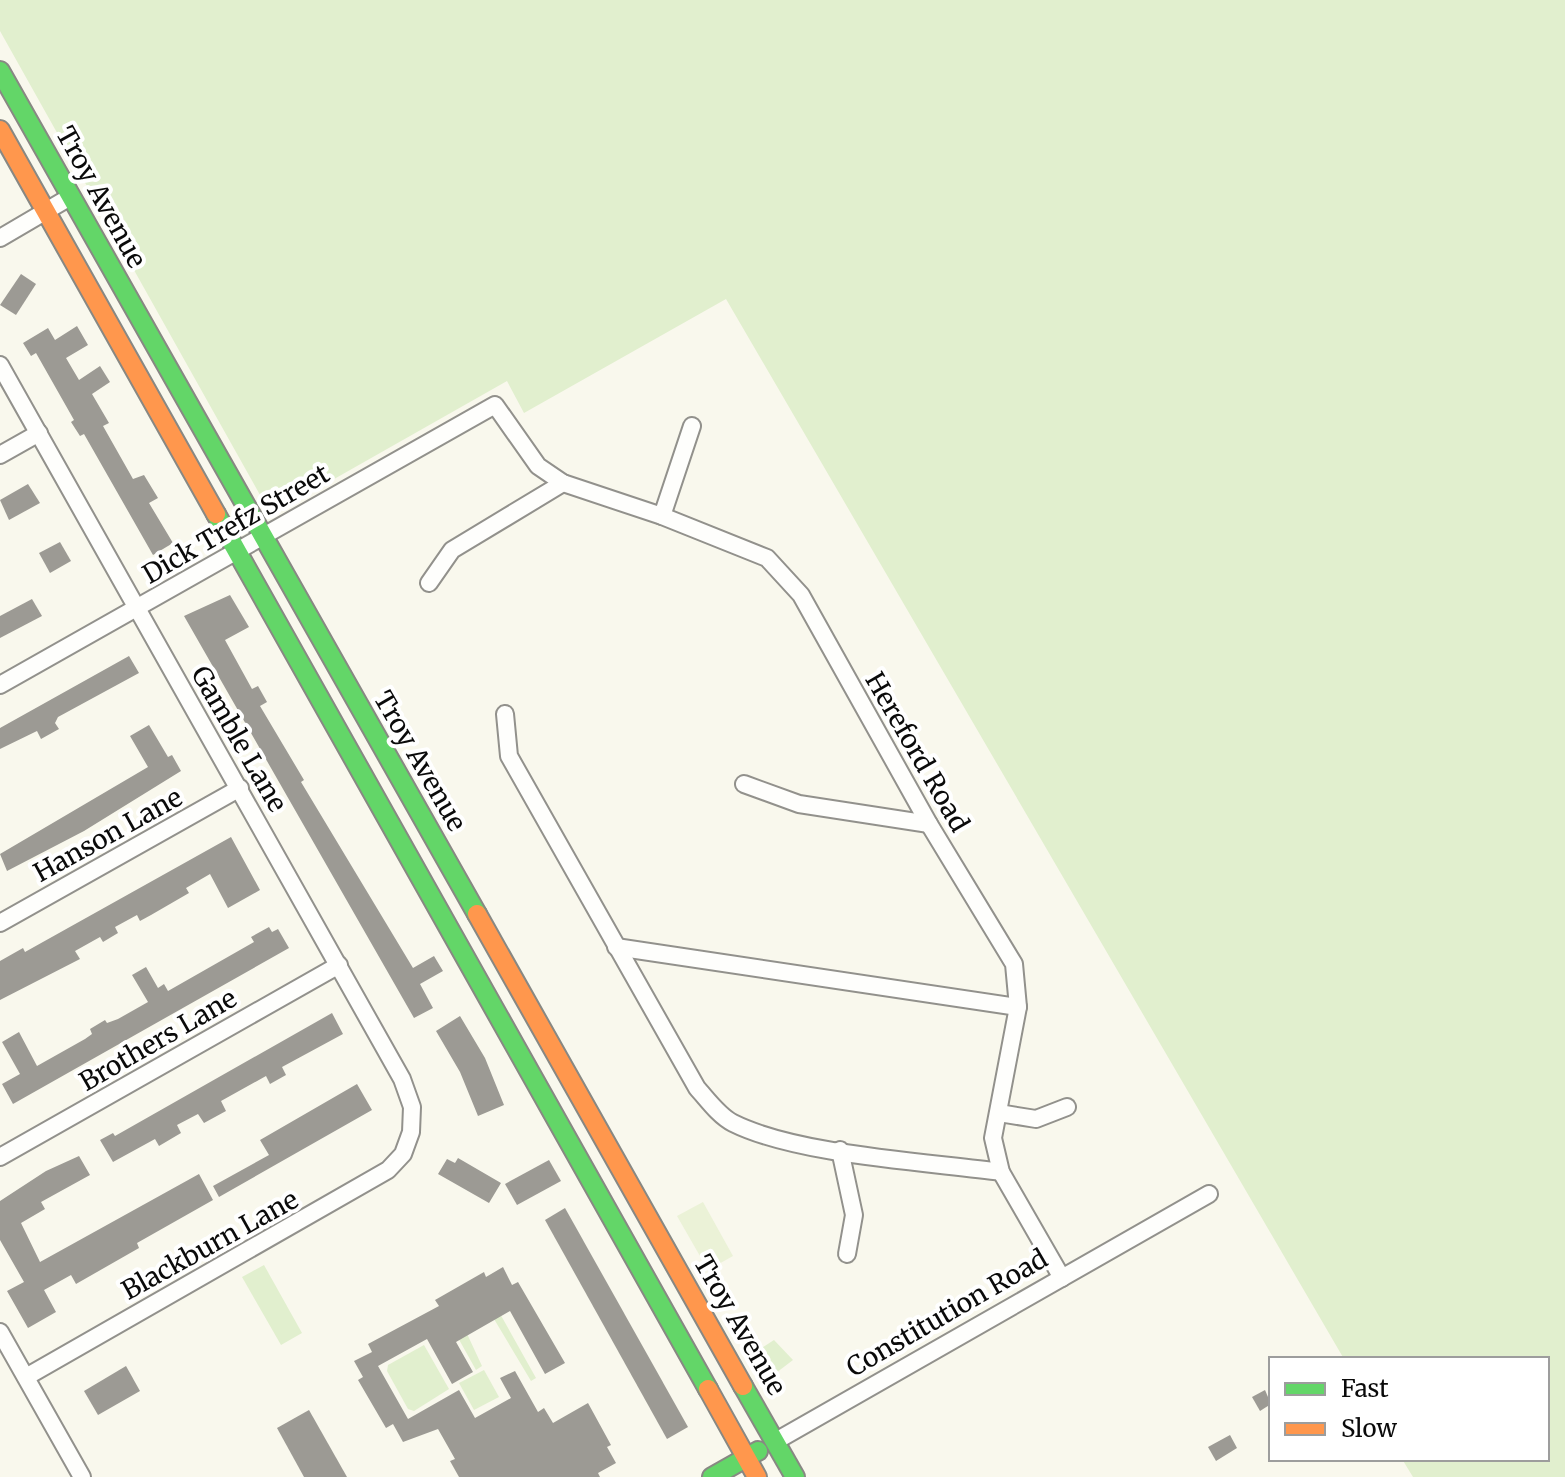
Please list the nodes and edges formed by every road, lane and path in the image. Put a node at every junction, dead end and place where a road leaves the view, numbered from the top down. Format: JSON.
{"nodes":[{"id":1,"x":0,"y":71,"type":"edge"},
{"id":2,"x":0,"y":130,"type":"edge"},
{"id":3,"x":70,"y":197,"type":"junction"},
{"id":4,"x":47,"y":211,"type":"junction"},
{"id":5,"x":0,"y":238,"type":"edge"},
{"id":6,"x":0,"y":365,"type":"edge"},
{"id":7,"x":495,"y":405,"type":"joint"},
{"id":8,"x":692,"y":426,"type":"dead end"},
{"id":9,"x":39,"y":433,"type":"junction"},
{"id":10,"x":0,"y":455,"type":"edge"},
{"id":11,"x":563,"y":483,"type":"junction"},
{"id":12,"x":662,"y":516,"type":"junction"},
{"id":13,"x":263,"y":536,"type":"junction"},
{"id":14,"x":239,"y":550,"type":"junction"},
{"id":15,"x":429,"y":583,"type":"dead end"},
{"id":16,"x":137,"y":608,"type":"junction"},
{"id":17,"x":0,"y":685,"type":"edge"},
{"id":18,"x":505,"y":714,"type":"dead end"},
{"id":19,"x":744,"y":784,"type":"dead end"},
{"id":20,"x":240,"y":788,"type":"junction"},
{"id":21,"x":929,"y":824,"type":"junction"},
{"id":22,"x":0,"y":923,"type":"edge"},
{"id":23,"x":616,"y":947,"type":"junction"},
{"id":24,"x":339,"y":965,"type":"junction"},
{"id":25,"x":1018,"y":1007,"type":"junction"},
{"id":26,"x":1067,"y":1107,"type":"dead end"},
{"id":27,"x":999,"y":1113,"type":"junction"},
{"id":28,"x":408,"y":1144,"type":"joint"},
{"id":29,"x":840,"y":1150,"type":"junction"},
{"id":30,"x":0,"y":1157,"type":"edge"},
{"id":31,"x":1001,"y":1172,"type":"junction"},
{"id":32,"x":1209,"y":1194,"type":"dead end"},
{"id":33,"x":847,"y":1254,"type":"dead end"},
{"id":34,"x":1062,"y":1278,"type":"junction"},
{"id":35,"x":0,"y":1332,"type":"edge"},
{"id":36,"x":26,"y":1377,"type":"junction"},
{"id":37,"x":776,"y":1441,"type":"junction"},
{"id":38,"x":746,"y":1457,"type":"junction"},
{"id":39,"x":82,"y":1477,"type":"edge"},
{"id":40,"x":712,"y":1477,"type":"edge"},
{"id":41,"x":757,"y":1477,"type":"edge"},
{"id":42,"x":795,"y":1477,"type":"edge"}],
"edges":[{"from":1,"to":3,"type":"main road","name":"Troy Avenue"},
{"from":2,"to":4,"type":"main road","name":"Troy Avenue"},
{"from":3,"to":4,"type":"street"},
{"from":3,"to":13,"type":"main road","name":"Troy Avenue"},
{"from":4,"to":5,"type":"street"},
{"from":4,"to":14,"type":"main road","name":"Troy Avenue"},
{"from":6,"to":9,"type":"street","name":"Gamble Lane"},
{"from":7,"to":11,"type":"street","name":"Hereford Road"},
{"from":7,"to":13,"type":"street","name":"Dick Trefz Street"},
{"from":8,"to":12,"type":"street"},
{"from":9,"to":10,"type":"street"},
{"from":9,"to":16,"type":"street","name":"Gamble Lane"},
{"from":11,"to":12,"type":"street","name":"Hereford Road"},
{"from":11,"to":15,"type":"street"},
{"from":12,"to":21,"type":"street","name":"Hereford Road"},
{"from":13,"to":14,"type":"street","name":"Dick Trefz Street"},
{"from":13,"to":37,"type":"main road","name":"Troy Avenue"},
{"from":14,"to":16,"type":"street","name":"Dick Trefz Street"},
{"from":14,"to":38,"type":"main road","name":"Troy Avenue"},
{"from":16,"to":17,"type":"street","name":"Dick Trefz Street"},
{"from":16,"to":20,"type":"street","name":"Gamble Lane"},
{"from":18,"to":23,"type":"street"},
{"from":19,"to":21,"type":"street"},
{"from":20,"to":22,"type":"street","name":"Hanson Lane"},
{"from":20,"to":24,"type":"street","name":"Gamble Lane"},
{"from":21,"to":25,"type":"street","name":"Hereford Road"},
{"from":23,"to":25,"type":"street"},
{"from":23,"to":29,"type":"street"},
{"from":24,"to":28,"type":"street","name":"Gamble Lane"},
{"from":24,"to":30,"type":"street","name":"Brothers Lane"},
{"from":25,"to":27,"type":"street","name":"Hereford Road"},
{"from":26,"to":27,"type":"street"},
{"from":27,"to":31,"type":"street","name":"Hereford Road"},
{"from":28,"to":36,"type":"street","name":"Blackburn Lane"},
{"from":29,"to":31,"type":"street"},
{"from":29,"to":33,"type":"street"},
{"from":31,"to":34,"type":"street","name":"Hereford Road"},
{"from":32,"to":34,"type":"street","name":"Constitution Road"},
{"from":34,"to":37,"type":"street","name":"Constitution Road"},
{"from":35,"to":36,"type":"street"},
{"from":36,"to":39,"type":"street"},
{"from":37,"to":38,"type":"main road","name":"Constitution Road"},
{"from":37,"to":42,"type":"main road","name":"Troy Avenue"},
{"from":38,"to":40,"type":"main road","name":"Constitution Road"},
{"from":38,"to":41,"type":"main road","name":"Troy Avenue"}]}
